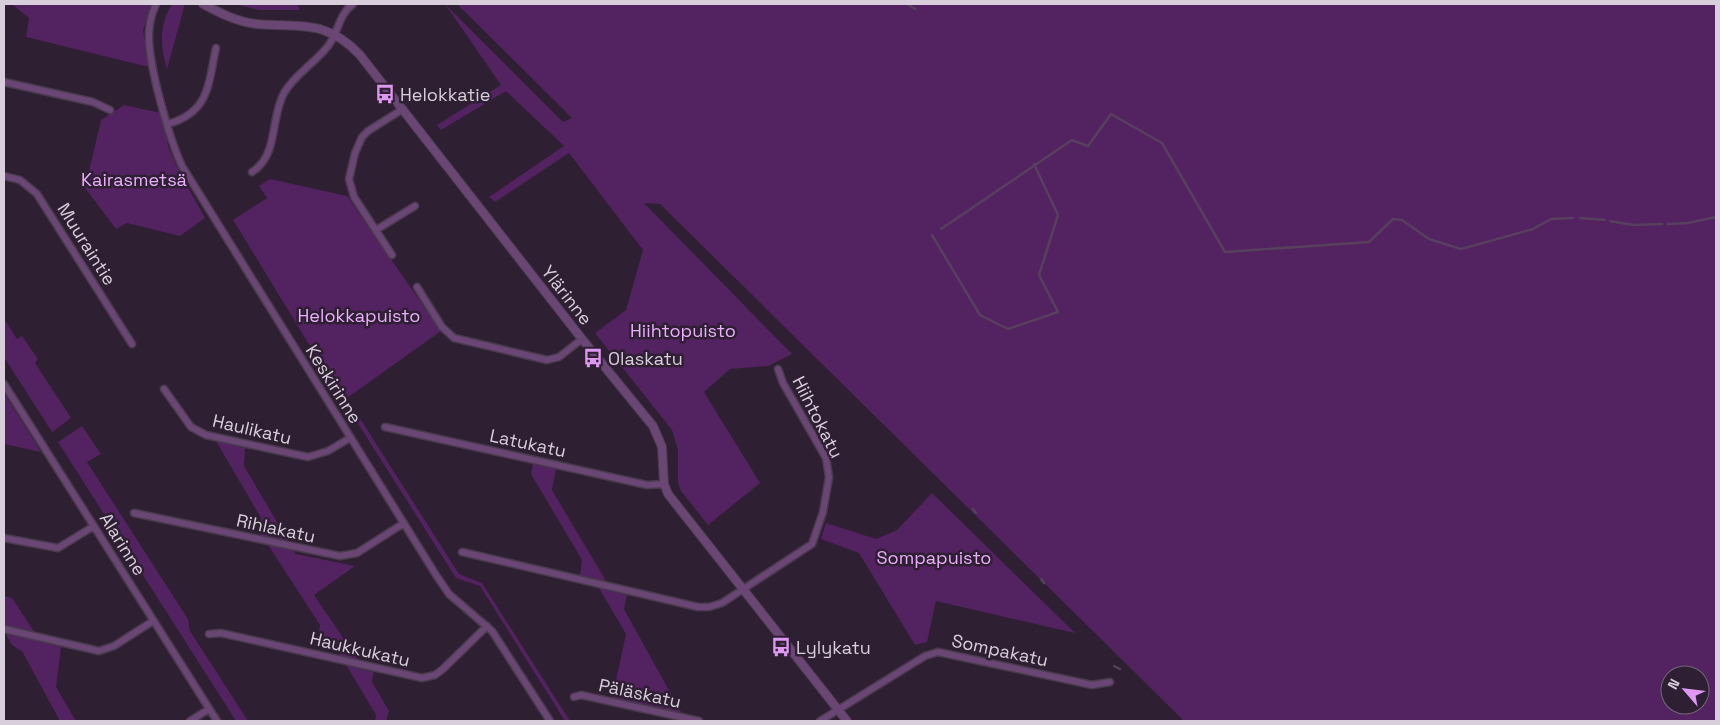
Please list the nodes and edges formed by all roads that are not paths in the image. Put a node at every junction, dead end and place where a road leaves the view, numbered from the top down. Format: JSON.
{"nodes":[{"id":1,"x":156,"y":4,"type":"edge"},
{"id":2,"x":203,"y":4,"type":"edge"},
{"id":3,"x":353,"y":4,"type":"edge"},
{"id":4,"x":334,"y":34,"type":"junction"},
{"id":5,"x":216,"y":48,"type":"dead end"},
{"id":6,"x":4,"y":82,"type":"edge"},
{"id":7,"x":403,"y":109,"type":"junction"},
{"id":8,"x":110,"y":110,"type":"dead end"},
{"id":9,"x":168,"y":124,"type":"junction"},
{"id":10,"x":252,"y":172,"type":"dead end"},
{"id":11,"x":4,"y":176,"type":"edge"},
{"id":12,"x":415,"y":206,"type":"dead end"},
{"id":13,"x":376,"y":230,"type":"junction"},
{"id":14,"x":392,"y":255,"type":"dead end"},
{"id":15,"x":417,"y":288,"type":"dead end"},
{"id":16,"x":582,"y":339,"type":"junction"},
{"id":17,"x":132,"y":344,"type":"dead end"},
{"id":18,"x":778,"y":369,"type":"dead end"},
{"id":19,"x":4,"y":384,"type":"edge"},
{"id":20,"x":164,"y":389,"type":"dead end"},
{"id":21,"x":385,"y":426,"type":"dead end"},
{"id":22,"x":350,"y":438,"type":"junction"},
{"id":23,"x":664,"y":484,"type":"junction"},
{"id":24,"x":134,"y":513,"type":"dead end"},
{"id":25,"x":404,"y":523,"type":"junction"},
{"id":26,"x":94,"y":526,"type":"junction"},
{"id":27,"x":4,"y":538,"type":"edge"},
{"id":28,"x":462,"y":552,"type":"dead end"},
{"id":29,"x":743,"y":590,"type":"junction"},
{"id":30,"x":154,"y":621,"type":"junction"},
{"id":31,"x":487,"y":626,"type":"junction"},
{"id":32,"x":4,"y":629,"type":"edge"},
{"id":33,"x":209,"y":634,"type":"dead end"},
{"id":34,"x":1110,"y":682,"type":"dead end"},
{"id":35,"x":574,"y":697,"type":"dead end"},
{"id":36,"x":209,"y":709,"type":"junction"},
{"id":37,"x":838,"y":710,"type":"junction"},
{"id":38,"x":190,"y":721,"type":"edge"},
{"id":39,"x":217,"y":721,"type":"edge"},
{"id":40,"x":550,"y":721,"type":"edge"},
{"id":41,"x":699,"y":721,"type":"edge"},
{"id":42,"x":820,"y":721,"type":"edge"},
{"id":43,"x":847,"y":721,"type":"edge"}],
"edges":[{"from":1,"to":9,"type":"street","name":"Keskirinne"},
{"from":2,"to":4,"type":"street","name":"Ylärinne"},
{"from":3,"to":4,"type":"street"},
{"from":4,"to":7,"type":"street","name":"Ylärinne"},
{"from":4,"to":10,"type":"street"},
{"from":5,"to":9,"type":"street"},
{"from":6,"to":8,"type":"street"},
{"from":7,"to":13,"type":"street"},
{"from":7,"to":16,"type":"street","name":"Ylärinne"},
{"from":9,"to":22,"type":"street","name":"Keskirinne"},
{"from":11,"to":17,"type":"street","name":"Muuraintie"},
{"from":12,"to":13,"type":"street"},
{"from":13,"to":14,"type":"street"},
{"from":15,"to":16,"type":"street"},
{"from":16,"to":23,"type":"street","name":"Ylärinne"},
{"from":18,"to":29,"type":"street","name":"Hiihtokatu"},
{"from":19,"to":26,"type":"street","name":"Alarinne"},
{"from":20,"to":22,"type":"street","name":"Haulikatu"},
{"from":21,"to":23,"type":"street","name":"Latukatu"},
{"from":22,"to":25,"type":"street","name":"Keskirinne"},
{"from":23,"to":29,"type":"street","name":"Ylärinne"},
{"from":24,"to":25,"type":"street","name":"Rihlakatu"},
{"from":25,"to":31,"type":"street","name":"Keskirinne"},
{"from":26,"to":27,"type":"street"},
{"from":26,"to":30,"type":"street","name":"Alarinne"},
{"from":28,"to":29,"type":"street"},
{"from":29,"to":37,"type":"street","name":"Ylärinne"},
{"from":30,"to":32,"type":"street"},
{"from":30,"to":36,"type":"street","name":"Alarinne"},
{"from":31,"to":33,"type":"street","name":"Haukkukatu"},
{"from":31,"to":40,"type":"street","name":"Keskirinne"},
{"from":34,"to":37,"type":"street","name":"Sompakatu"},
{"from":35,"to":41,"type":"street","name":"Päläskatu"},
{"from":36,"to":38,"type":"street"},
{"from":36,"to":39,"type":"street","name":"Alarinne"},
{"from":37,"to":42,"type":"street"},
{"from":37,"to":43,"type":"street","name":"Ylärinne"}]}
